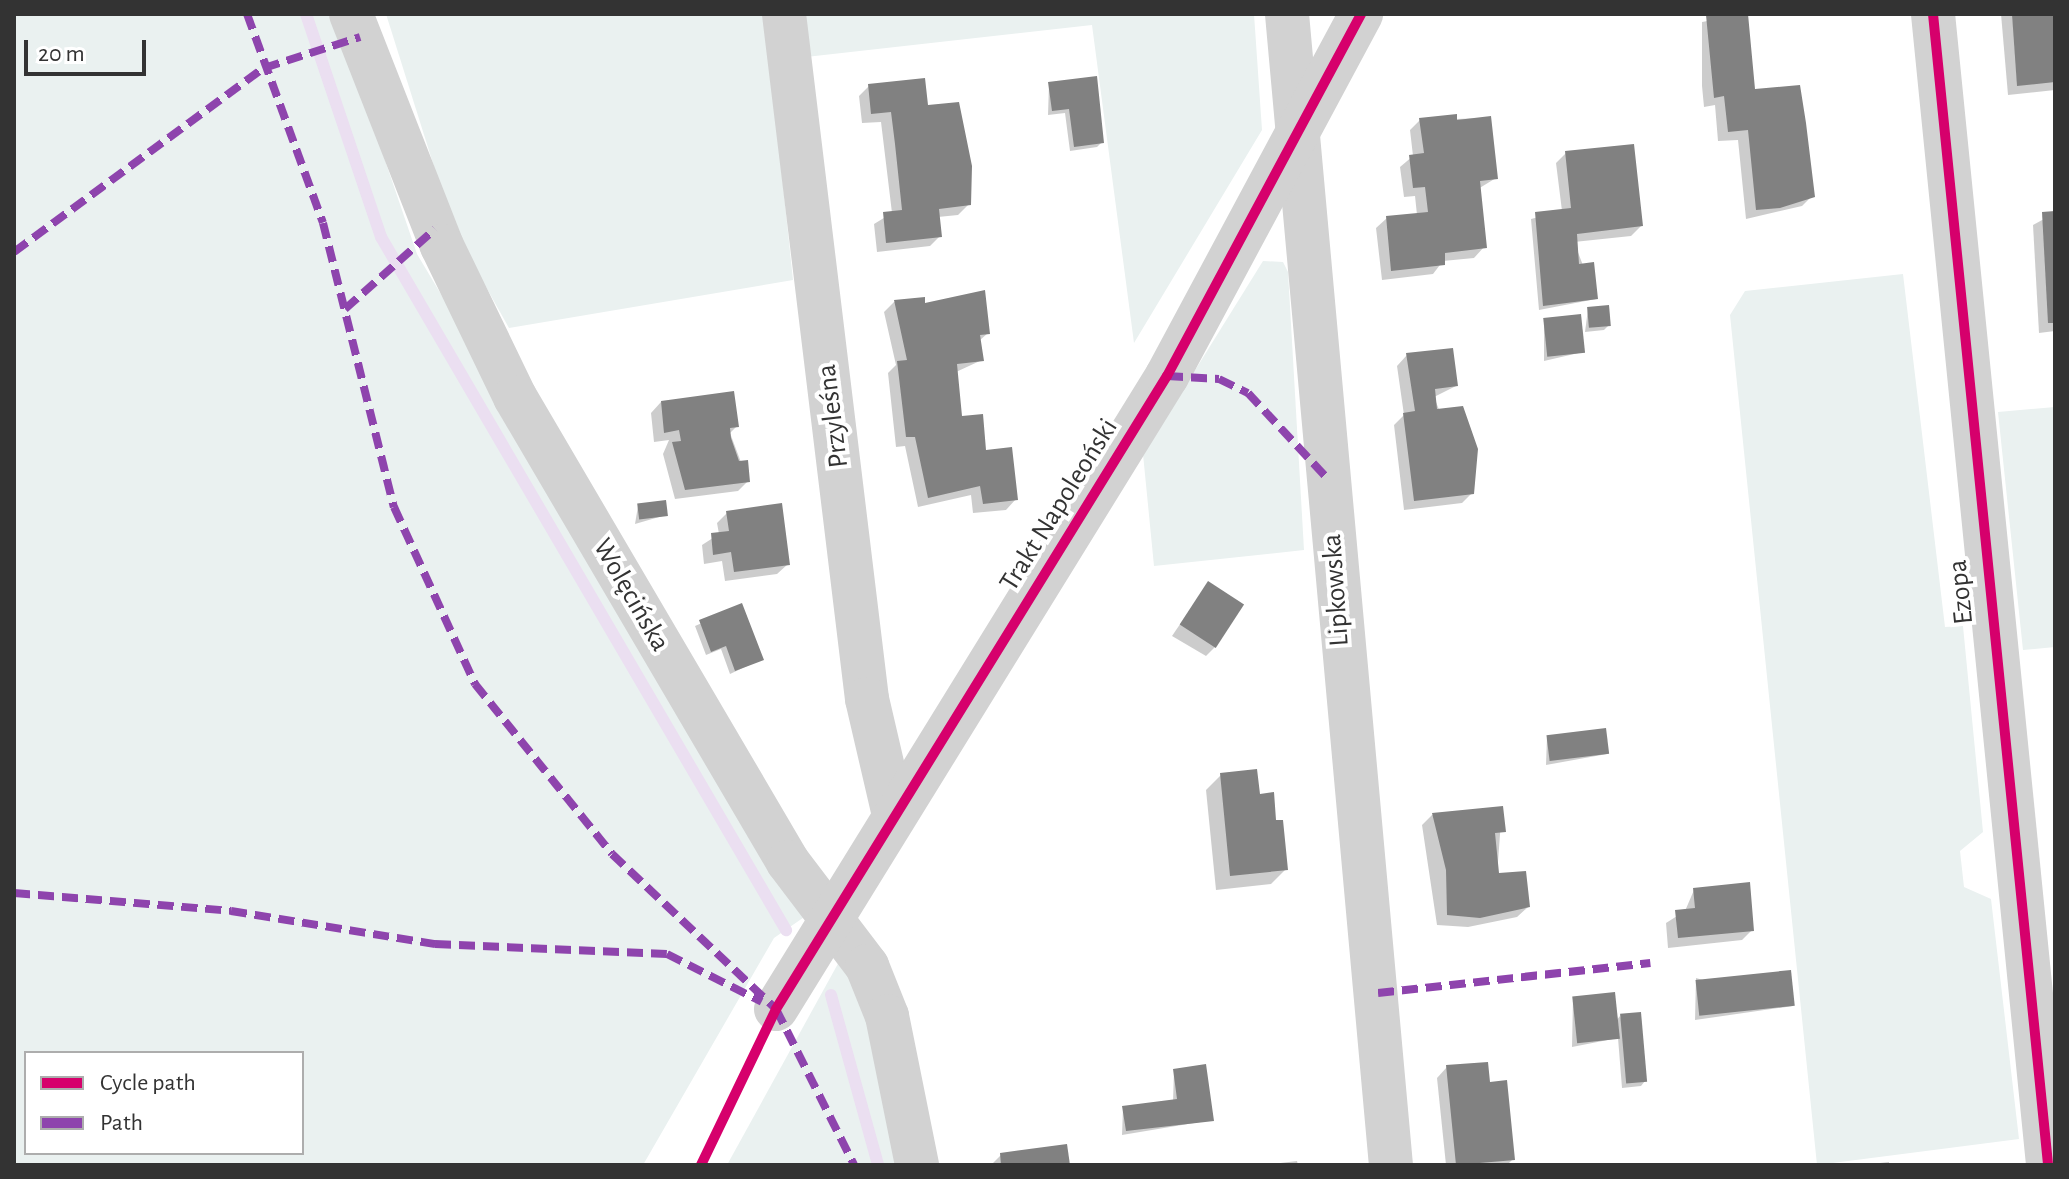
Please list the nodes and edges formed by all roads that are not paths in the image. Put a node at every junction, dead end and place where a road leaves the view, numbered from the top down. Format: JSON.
{"nodes":[{"id":1,"x":351,"y":14,"type":"edge"},
{"id":2,"x":784,"y":14,"type":"edge"},
{"id":3,"x":1287,"y":14,"type":"edge"},
{"id":4,"x":1361,"y":14,"type":"edge"},
{"id":5,"x":1933,"y":14,"type":"edge"},
{"id":6,"x":1301,"y":130,"type":"junction"},
{"id":7,"x":894,"y":815,"type":"junction"},
{"id":8,"x":834,"y":920,"type":"junction"},
{"id":9,"x":776,"y":1009,"type":"dead end"},
{"id":10,"x":917,"y":1165,"type":"edge"},
{"id":11,"x":1391,"y":1165,"type":"edge"},
{"id":12,"x":2048,"y":1165,"type":"edge"}],
"edges":[{"from":1,"to":8,"type":"street","name":"Wolęcińska"},
{"from":2,"to":7,"type":"street","name":"Przyleśna"},
{"from":3,"to":6,"type":"street","name":"Lipkowska"},
{"from":4,"to":6,"type":"street","name":"Trakt Napoleoński"},
{"from":5,"to":12,"type":"street","name":"Ezopa"},
{"from":6,"to":7,"type":"street","name":"Trakt Napoleoński"},
{"from":6,"to":11,"type":"street","name":"Lipkowska"},
{"from":7,"to":8,"type":"street","name":"Trakt Napoleoński"},
{"from":8,"to":9,"type":"street","name":"Trakt Napoleoński"},
{"from":8,"to":10,"type":"street","name":"Wolęcińska"}]}
